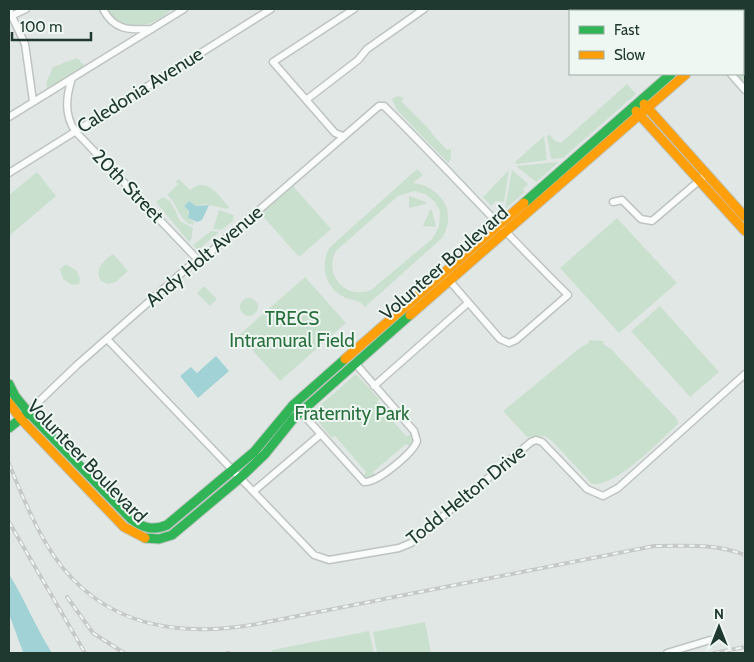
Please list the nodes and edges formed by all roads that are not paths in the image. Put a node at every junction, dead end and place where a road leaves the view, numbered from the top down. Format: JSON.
{"nodes":[{"id":1,"x":26,"y":9,"type":"edge"},
{"id":2,"x":103,"y":9,"type":"edge"},
{"id":3,"x":271,"y":9,"type":"edge"},
{"id":4,"x":354,"y":9,"type":"edge"},
{"id":5,"x":424,"y":9,"type":"edge"},
{"id":6,"x":180,"y":10,"type":"edge"},
{"id":7,"x":10,"y":14,"type":"edge"},
{"id":8,"x":153,"y":29,"type":"junction"},
{"id":9,"x":670,"y":75,"type":"edge"},
{"id":10,"x":684,"y":75,"type":"edge"},
{"id":11,"x":732,"y":75,"type":"edge"},
{"id":12,"x":72,"y":78,"type":"junction"},
{"id":13,"x":745,"y":90,"type":"edge"},
{"id":14,"x":306,"y":100,"type":"junction"},
{"id":15,"x":34,"y":101,"type":"junction"},
{"id":16,"x":643,"y":104,"type":"junction"},
{"id":17,"x":636,"y":110,"type":"junction"},
{"id":18,"x":9,"y":117,"type":"edge"},
{"id":19,"x":75,"y":131,"type":"junction"},
{"id":20,"x":343,"y":136,"type":"junction"},
{"id":21,"x":9,"y":173,"type":"edge"},
{"id":22,"x":703,"y":178,"type":"junction"},
{"id":23,"x":613,"y":202,"type":"dead end"},
{"id":24,"x":745,"y":217,"type":"edge"},
{"id":25,"x":501,"y":228,"type":"junction"},
{"id":26,"x":745,"y":232,"type":"edge"},
{"id":27,"x":198,"y":260,"type":"junction"},
{"id":28,"x":446,"y":277,"type":"junction"},
{"id":29,"x":468,"y":303,"type":"junction"},
{"id":30,"x":106,"y":338,"type":"junction"},
{"id":31,"x":354,"y":363,"type":"junction"},
{"id":32,"x":745,"y":374,"type":"edge"},
{"id":33,"x":9,"y":384,"type":"edge"},
{"id":34,"x":374,"y":386,"type":"junction"},
{"id":35,"x":9,"y":403,"type":"edge"},
{"id":36,"x":28,"y":412,"type":"junction"},
{"id":37,"x":301,"y":412,"type":"junction"},
{"id":38,"x":15,"y":424,"type":"edge"},
{"id":39,"x":321,"y":434,"type":"junction"},
{"id":40,"x":233,"y":470,"type":"junction"},
{"id":41,"x":240,"y":478,"type":"junction"},
{"id":42,"x":254,"y":491,"type":"junction"},
{"id":43,"x":147,"y":529,"type":"junction"},
{"id":44,"x":145,"y":539,"type":"junction"},
{"id":45,"x":710,"y":640,"type":"dead end"},
{"id":46,"x":667,"y":653,"type":"edge"}],
"edges":[{"from":1,"to":7,"type":"street"},
{"from":2,"to":8,"type":"street"},
{"from":3,"to":19,"type":"street","name":"Caledonia Avenue"},
{"from":4,"to":14,"type":"street"},
{"from":5,"to":14,"type":"street"},
{"from":6,"to":8,"type":"street"},
{"from":7,"to":15,"type":"street"},
{"from":8,"to":12,"type":"street"},
{"from":9,"to":16,"type":"street","name":"Volunteer Boulevard"},
{"from":10,"to":16,"type":"street","name":"Volunteer Boulevard"},
{"from":11,"to":13,"type":"street"},
{"from":12,"to":15,"type":"street"},
{"from":12,"to":19,"type":"street","name":"20th Street"},
{"from":14,"to":20,"type":"street"},
{"from":15,"to":18,"type":"street"},
{"from":16,"to":17,"type":"street","name":"Volunteer Boulevard"},
{"from":16,"to":22,"type":"street"},
{"from":17,"to":22,"type":"street"},
{"from":17,"to":25,"type":"street","name":"Volunteer Boulevard"},
{"from":19,"to":21,"type":"street","name":"Caledonia Avenue"},
{"from":19,"to":27,"type":"street","name":"20th Street"},
{"from":20,"to":25,"type":"street","name":"Andy Holt Avenue"},
{"from":20,"to":27,"type":"street","name":"Andy Holt Avenue"},
{"from":22,"to":23,"type":"street"},
{"from":22,"to":24,"type":"street"},
{"from":22,"to":26,"type":"street"},
{"from":25,"to":28,"type":"street","name":"Volunteer Boulevard"},
{"from":25,"to":29,"type":"street"},
{"from":27,"to":30,"type":"street","name":"Andy Holt Avenue"},
{"from":28,"to":29,"type":"street"},
{"from":28,"to":31,"type":"street","name":"Volunteer Boulevard"},
{"from":28,"to":40,"type":"street","name":"Volunteer Boulevard"},
{"from":29,"to":34,"type":"street"},
{"from":30,"to":36,"type":"street","name":"Andy Holt Avenue"},
{"from":30,"to":40,"type":"street","name":"Todd Helton Drive"},
{"from":31,"to":34,"type":"street"},
{"from":31,"to":37,"type":"street","name":"Volunteer Boulevard"},
{"from":32,"to":42,"type":"street","name":"Todd Helton Drive"},
{"from":33,"to":36,"type":"street","name":"Volunteer Boulevard"},
{"from":34,"to":39,"type":"street"},
{"from":35,"to":38,"type":"street","name":"Volunteer Boulevard"},
{"from":36,"to":38,"type":"street"},
{"from":36,"to":43,"type":"street","name":"Volunteer Boulevard"},
{"from":37,"to":39,"type":"street"},
{"from":37,"to":41,"type":"street","name":"Volunteer Boulevard"},
{"from":38,"to":44,"type":"street","name":"Volunteer Boulevard"},
{"from":39,"to":42,"type":"street"},
{"from":40,"to":41,"type":"street","name":"Todd Helton Drive"},
{"from":40,"to":43,"type":"street","name":"Volunteer Boulevard"},
{"from":41,"to":42,"type":"street","name":"Todd Helton Drive"},
{"from":41,"to":44,"type":"street","name":"Volunteer Boulevard"},
{"from":43,"to":44,"type":"street"},
{"from":45,"to":46,"type":"street"}]}
